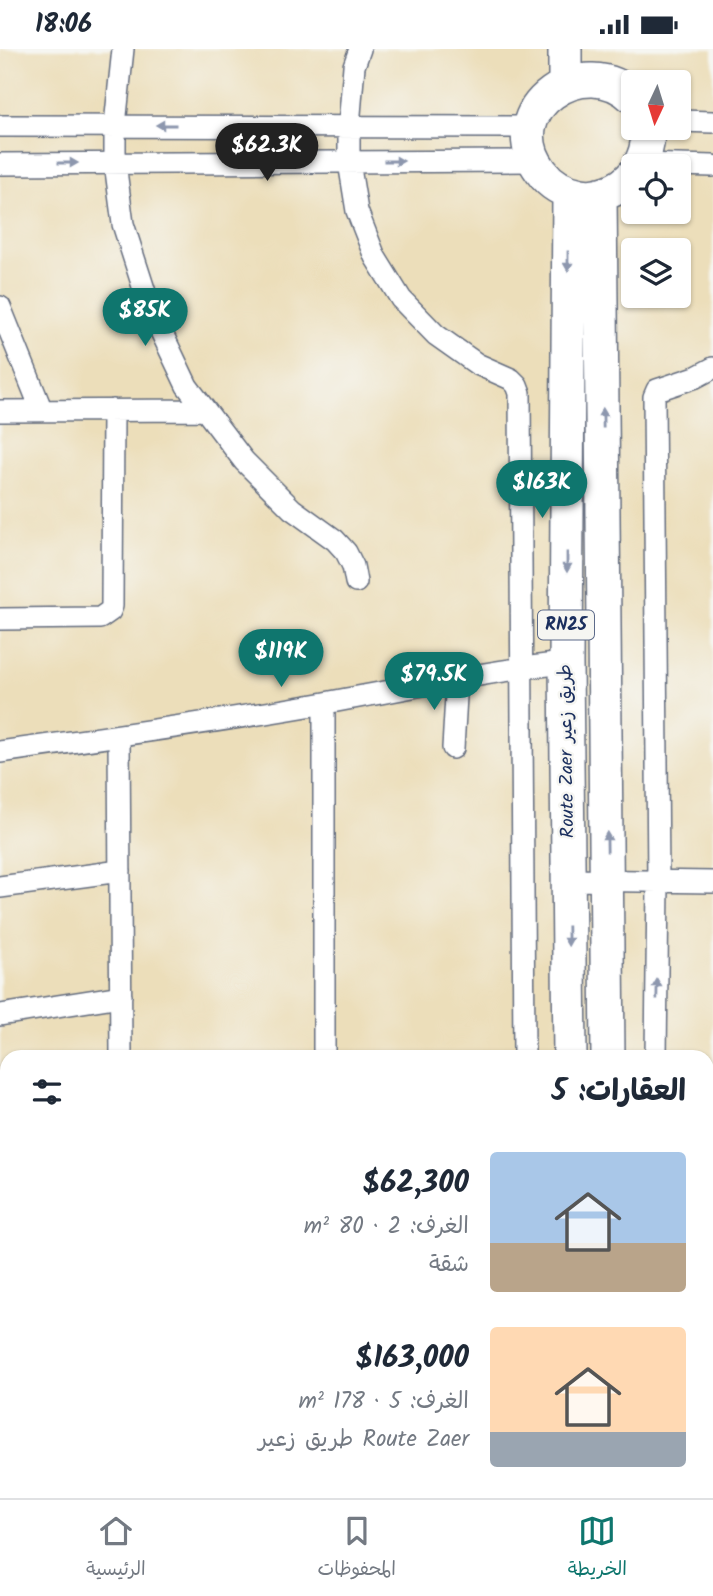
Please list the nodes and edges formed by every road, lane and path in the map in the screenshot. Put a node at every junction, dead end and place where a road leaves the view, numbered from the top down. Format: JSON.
{"nodes":[{"id":1,"x":123,"y":49,"type":"edge"},
{"id":2,"x":360,"y":49,"type":"edge"},
{"id":3,"x":581,"y":64,"type":"edge"},
{"id":4,"x":621,"y":87,"type":"edge"},
{"id":5,"x":691,"y":121,"type":"edge"},
{"id":6,"x":713,"y":122,"type":"edge"},
{"id":7,"x":115,"y":125,"type":"junction"},
{"id":8,"x":0,"y":126,"type":"edge"},
{"id":9,"x":349,"y":126,"type":"junction"},
{"id":10,"x":529,"y":127,"type":"junction"},
{"id":11,"x":533,"y":161,"type":"junction"},
{"id":12,"x":349,"y":162,"type":"junction"},
{"id":13,"x":115,"y":163,"type":"junction"},
{"id":14,"x":0,"y":164,"type":"edge"},
{"id":15,"x":713,"y":166,"type":"edge"},
{"id":16,"x":691,"y":167,"type":"edge"},
{"id":17,"x":621,"y":184,"type":"edge"},
{"id":18,"x":584,"y":193,"type":"junction"},
{"id":19,"x":0,"y":307,"type":"edge"},
{"id":20,"x":713,"y":368,"type":"edge"},
{"id":21,"x":113,"y":410,"type":"junction"},
{"id":22,"x":205,"y":410,"type":"junction"},
{"id":23,"x":0,"y":411,"type":"edge"},
{"id":24,"x":42,"y":411,"type":"junction"},
{"id":25,"x":356,"y":582,"type":"dead end"},
{"id":26,"x":0,"y":619,"type":"edge"},
{"id":27,"x":566,"y":663,"type":"junction"},
{"id":28,"x":523,"y":667,"type":"junction"},
{"id":29,"x":457,"y":679,"type":"junction"},
{"id":30,"x":324,"y":703,"type":"junction"},
{"id":31,"x":119,"y":736,"type":"junction"},
{"id":32,"x":453,"y":748,"type":"dead end"},
{"id":33,"x":0,"y":753,"type":"edge"},
{"id":34,"x":120,"y":871,"type":"junction"},
{"id":35,"x":568,"y":880,"type":"junction"},
{"id":36,"x":607,"y":882,"type":"junction"},
{"id":37,"x":658,"y":883,"type":"junction"},
{"id":38,"x":713,"y":883,"type":"edge"},
{"id":39,"x":0,"y":887,"type":"edge"},
{"id":40,"x":121,"y":996,"type":"junction"},
{"id":41,"x":0,"y":1015,"type":"edge"},
{"id":42,"x":121,"y":1050,"type":"edge"},
{"id":43,"x":324,"y":1050,"type":"edge"},
{"id":44,"x":524,"y":1050,"type":"edge"},
{"id":45,"x":570,"y":1050,"type":"edge"},
{"id":46,"x":608,"y":1050,"type":"edge"},
{"id":47,"x":656,"y":1050,"type":"edge"}],
"edges":[{"from":1,"to":7,"type":"street"},
{"from":2,"to":9,"type":"street"},
{"from":3,"to":4,"type":"main road"},
{"from":3,"to":10,"type":"main road"},
{"from":5,"to":6,"type":"street"},
{"from":7,"to":8,"type":"street"},
{"from":9,"to":7,"type":"street","one_way":true},
{"from":7,"to":13,"type":"street"},
{"from":9,"to":10,"type":"street"},
{"from":9,"to":12,"type":"street"},
{"from":10,"to":11,"type":"main road"},
{"from":12,"to":11,"type":"street","one_way":true},
{"from":11,"to":18,"type":"main road"},
{"from":12,"to":13,"type":"street"},
{"from":12,"to":28,"type":"street"},
{"from":14,"to":13,"type":"street","one_way":true},
{"from":13,"to":22,"type":"street"},
{"from":15,"to":16,"type":"street"},
{"from":17,"to":18,"type":"main road"},
{"from":18,"to":27,"type":"main road","name":"Route Zaer طريق زعير","number":"RN25","one_way":true},
{"from":36,"to":18,"type":"main road","name":"Route Zaer طريق زعير","number":"RN25","one_way":true},
{"from":19,"to":24,"type":"street"},
{"from":20,"to":37,"type":"street"},
{"from":21,"to":22,"type":"street"},
{"from":21,"to":24,"type":"street"},
{"from":21,"to":26,"type":"street"},
{"from":22,"to":25,"type":"street"},
{"from":23,"to":24,"type":"street"},
{"from":27,"to":28,"type":"street"},
{"from":27,"to":35,"type":"main road","name":"Route Zaer طريق زعير","number":"RN25"},
{"from":28,"to":29,"type":"street"},
{"from":28,"to":44,"type":"street"},
{"from":29,"to":30,"type":"street"},
{"from":29,"to":32,"type":"street"},
{"from":30,"to":31,"type":"street"},
{"from":30,"to":43,"type":"street"},
{"from":31,"to":33,"type":"street"},
{"from":31,"to":34,"type":"street"},
{"from":34,"to":39,"type":"street"},
{"from":34,"to":40,"type":"street"},
{"from":35,"to":36,"type":"street"},
{"from":35,"to":45,"type":"main road","name":"Route Zaer طريق زعير","number":"RN25","one_way":true},
{"from":36,"to":37,"type":"street"},
{"from":36,"to":46,"type":"main road","name":"Route Zaer طريق زعير","number":"RN25"},
{"from":37,"to":38,"type":"street"},
{"from":47,"to":37,"type":"street","one_way":true},
{"from":40,"to":41,"type":"street"},
{"from":40,"to":42,"type":"street"}]}
